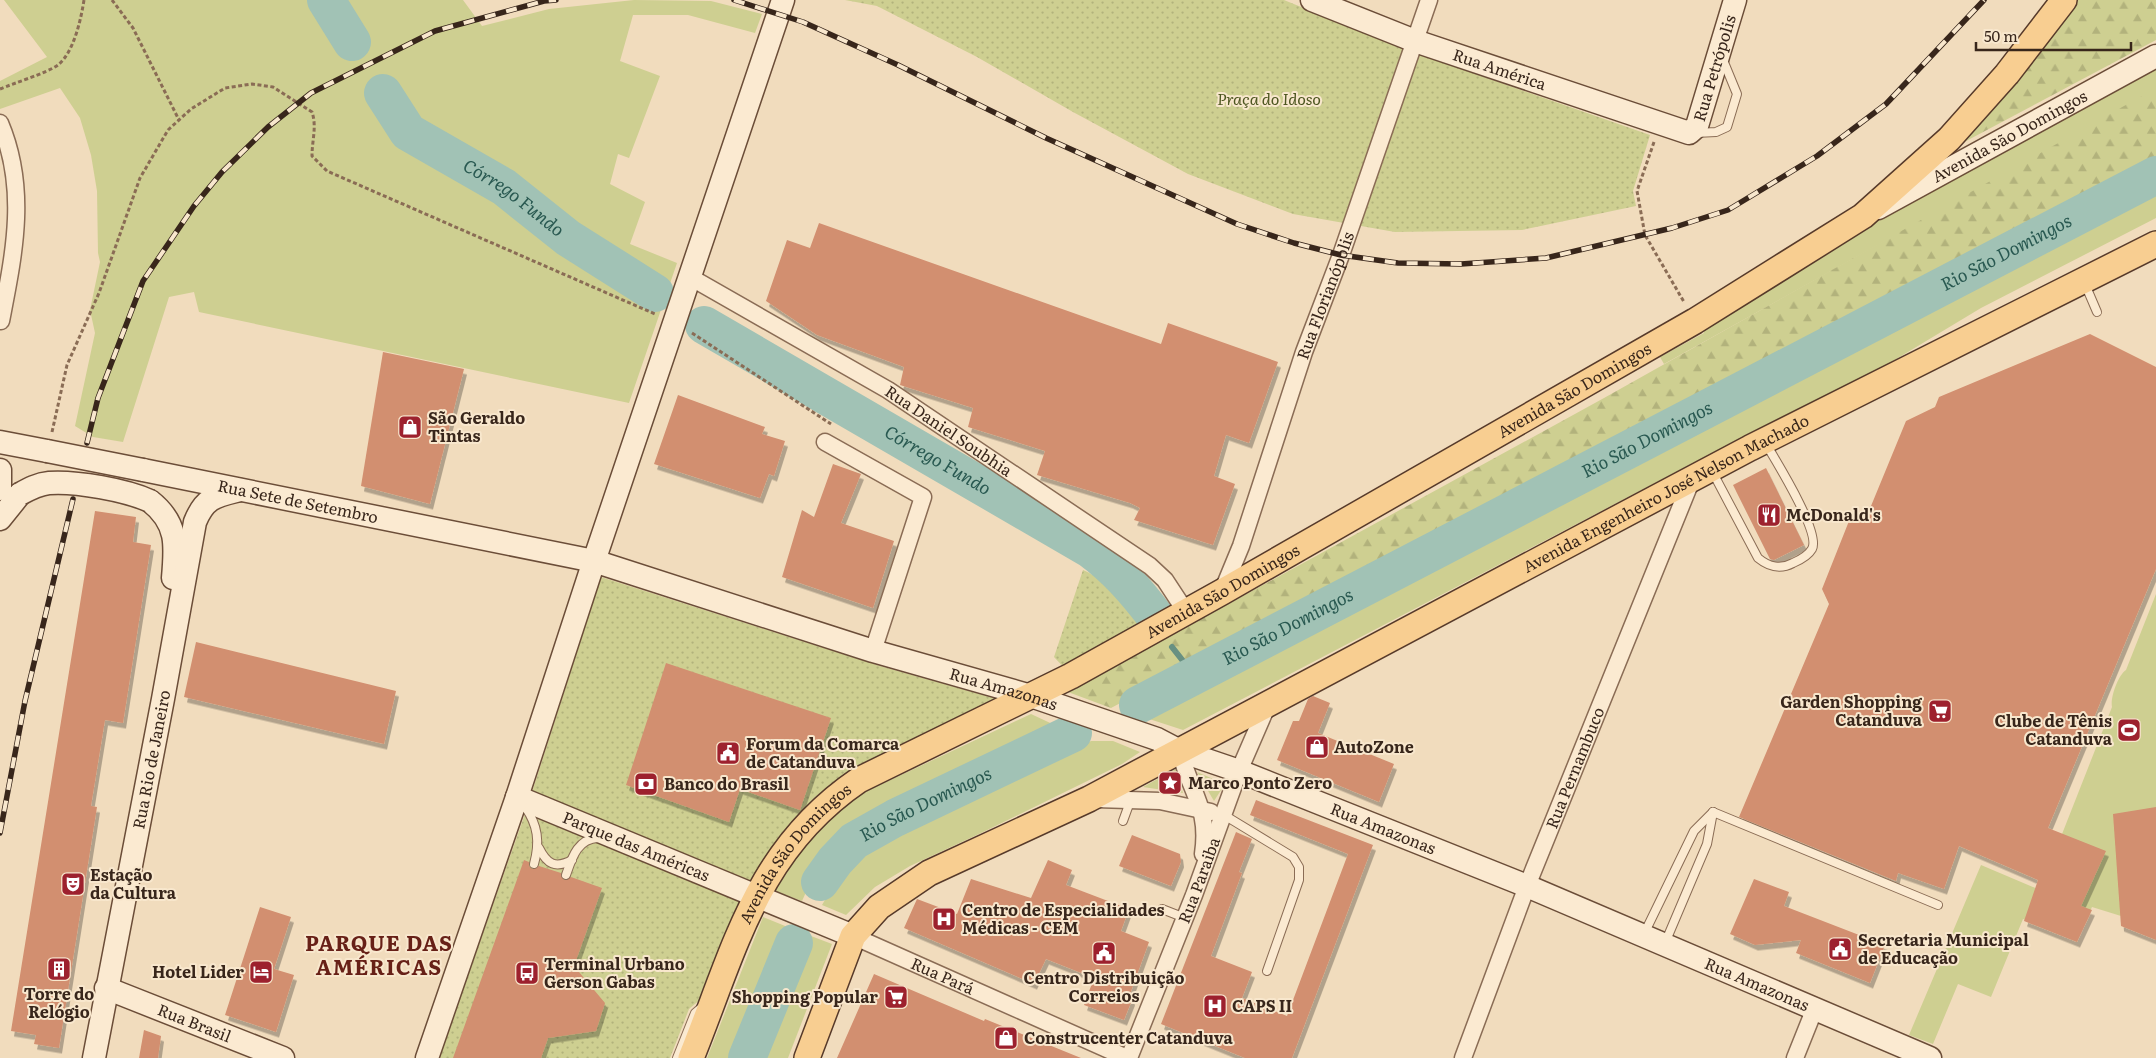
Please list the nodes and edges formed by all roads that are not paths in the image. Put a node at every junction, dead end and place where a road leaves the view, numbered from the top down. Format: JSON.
{"nodes":[{"id":1,"x":783,"y":0,"type":"edge"},
{"id":2,"x":1312,"y":0,"type":"edge"},
{"id":3,"x":1429,"y":0,"type":"edge"},
{"id":4,"x":1735,"y":0,"type":"edge"},
{"id":5,"x":2064,"y":0,"type":"edge"},
{"id":6,"x":1415,"y":41,"type":"junction"},
{"id":7,"x":2156,"y":56,"type":"edge"},
{"id":8,"x":0,"y":123,"type":"edge"},
{"id":9,"x":1689,"y":134,"type":"joint"},
{"id":10,"x":1863,"y":216,"type":"junction"},
{"id":11,"x":2156,"y":244,"type":"edge"},
{"id":12,"x":690,"y":277,"type":"junction"},
{"id":13,"x":2084,"y":281,"type":"junction"},
{"id":14,"x":2097,"y":312,"type":"dead end"},
{"id":15,"x":1,"y":321,"type":"edge"},
{"id":16,"x":1764,"y":440,"type":"junction"},
{"id":17,"x":0,"y":442,"type":"edge"},
{"id":18,"x":825,"y":442,"type":"dead end"},
{"id":19,"x":0,"y":470,"type":"edge"},
{"id":20,"x":1701,"y":474,"type":"junction"},
{"id":21,"x":244,"y":490,"type":"junction"},
{"id":22,"x":10,"y":492,"type":"edge"},
{"id":23,"x":0,"y":519,"type":"edge"},
{"id":24,"x":594,"y":561,"type":"junction"},
{"id":25,"x":1222,"y":592,"type":"junction"},
{"id":26,"x":1176,"y":617,"type":"junction"},
{"id":27,"x":873,"y":651,"type":"junction"},
{"id":28,"x":1031,"y":696,"type":"junction"},
{"id":29,"x":163,"y":699,"type":"junction"},
{"id":30,"x":1269,"y":703,"type":"junction"},
{"id":31,"x":1180,"y":751,"type":"junction"},
{"id":32,"x":1239,"y":771,"type":"junction"},
{"id":33,"x":517,"y":797,"type":"junction"},
{"id":34,"x":1089,"y":799,"type":"junction"},
{"id":35,"x":1131,"y":799,"type":"junction"},
{"id":36,"x":1203,"y":810,"type":"junction"},
{"id":37,"x":1713,"y":812,"type":"junction"},
{"id":38,"x":1224,"y":815,"type":"junction"},
{"id":39,"x":1705,"y":818,"type":"junction"},
{"id":40,"x":1123,"y":821,"type":"dead end"},
{"id":41,"x":1712,"y":825,"type":"junction"},
{"id":42,"x":612,"y":837,"type":"junction"},
{"id":43,"x":539,"y":848,"type":"junction"},
{"id":44,"x":572,"y":860,"type":"junction"},
{"id":45,"x":534,"y":864,"type":"dead end"},
{"id":46,"x":566,"y":875,"type":"dead end"},
{"id":47,"x":1527,"y":886,"type":"junction"},
{"id":48,"x":1194,"y":895,"type":"junction"},
{"id":49,"x":762,"y":900,"type":"junction"},
{"id":50,"x":1938,"y":905,"type":"dead end"},
{"id":51,"x":1162,"y":909,"type":"dead end"},
{"id":52,"x":1185,"y":918,"type":"junction"},
{"id":53,"x":847,"y":933,"type":"junction"},
{"id":54,"x":1643,"y":936,"type":"junction"},
{"id":55,"x":1664,"y":944,"type":"junction"},
{"id":56,"x":1268,"y":971,"type":"dead end"},
{"id":57,"x":106,"y":988,"type":"junction"},
{"id":58,"x":718,"y":992,"type":"junction"},
{"id":59,"x":1815,"y":1008,"type":"junction"},
{"id":60,"x":1921,"y":1056,"type":"edge"},
{"id":61,"x":1798,"y":1057,"type":"edge"},
{"id":62,"x":94,"y":1058,"type":"edge"},
{"id":63,"x":283,"y":1058,"type":"edge"},
{"id":64,"x":427,"y":1058,"type":"edge"},
{"id":65,"x":676,"y":1058,"type":"edge"},
{"id":66,"x":691,"y":1058,"type":"edge"},
{"id":67,"x":807,"y":1058,"type":"edge"},
{"id":68,"x":1128,"y":1058,"type":"edge"},
{"id":69,"x":1463,"y":1058,"type":"edge"}],
"edges":[{"from":1,"to":12,"type":"street"},
{"from":2,"to":6,"type":"street","name":"Rua América"},
{"from":3,"to":6,"type":"street","name":"Rua Florianópolis"},
{"from":4,"to":9,"type":"street","name":"Rua Petrópolis"},
{"from":5,"to":10,"type":"main road","name":"Avenida São Domingos"},
{"from":6,"to":9,"type":"street","name":"Rua América"},
{"from":6,"to":25,"type":"street","name":"Rua Florianópolis"},
{"from":7,"to":10,"type":"street","name":"Avenida São Domingos"},
{"from":8,"to":15,"type":"street"},
{"from":10,"to":25,"type":"main road","name":"Avenida São Domingos"},
{"from":11,"to":13,"type":"main road","name":"Avenida Engenheiro José Nelson Machado"},
{"from":12,"to":24,"type":"street"},
{"from":12,"to":26,"type":"street","name":"Rua Daniel Soubhia"},
{"from":13,"to":14,"type":"lane"},
{"from":13,"to":16,"type":"main road","name":"Avenida Engenheiro José Nelson Machado"},
{"from":16,"to":20,"type":"main road","name":"Avenida Engenheiro José Nelson Machado"},
{"from":16,"to":20,"type":"lane"},
{"from":17,"to":21,"type":"street","name":"Rua Sete de Setembro","bridge":true},
{"from":18,"to":27,"type":"street"},
{"from":19,"to":22,"type":"street"},
{"from":20,"to":30,"type":"main road","name":"Avenida Engenheiro José Nelson Machado"},
{"from":20,"to":47,"type":"street","name":"Rua Pernambuco"},
{"from":21,"to":24,"type":"street","name":"Rua Sete de Setembro"},
{"from":21,"to":29,"type":"street","name":"Rua Rio de Janeiro"},
{"from":22,"to":23,"type":"street"},
{"from":22,"to":29,"type":"street","bridge":true},
{"from":24,"to":27,"type":"street","name":"Rua Amazonas"},
{"from":24,"to":33,"type":"street"},
{"from":25,"to":26,"type":"main road","name":"Avenida São Domingos"},
{"from":26,"to":28,"type":"main road","name":"Avenida São Domingos"},
{"from":27,"to":28,"type":"street","name":"Rua Amazonas"},
{"from":28,"to":31,"type":"street","name":"Rua Amazonas"},
{"from":28,"to":49,"type":"main road","name":"Avenida São Domingos"},
{"from":29,"to":57,"type":"street","name":"Rua Rio de Janeiro"},
{"from":30,"to":31,"type":"main road","name":"Avenida Engenheiro José Nelson Machado"},
{"from":30,"to":32,"type":"street","name":"Rua Paraiba"},
{"from":31,"to":32,"type":"street","name":"Rua Amazonas"},
{"from":31,"to":34,"type":"main road"},
{"from":31,"to":36,"type":"street"},
{"from":32,"to":38,"type":"street","name":"Rua Paraiba"},
{"from":32,"to":47,"type":"street","name":"Rua Amazonas"},
{"from":33,"to":42,"type":"street","name":"Parque das Américas"},
{"from":33,"to":43,"type":"lane"},
{"from":33,"to":64,"type":"street"},
{"from":34,"to":35,"type":"street"},
{"from":34,"to":53,"type":"main road"},
{"from":35,"to":36,"type":"street"},
{"from":35,"to":40,"type":"lane"},
{"from":36,"to":38,"type":"street"},
{"from":36,"to":48,"type":"street"},
{"from":37,"to":39,"type":"lane"},
{"from":37,"to":41,"type":"lane"},
{"from":37,"to":50,"type":"lane"},
{"from":38,"to":48,"type":"street","name":"Rua Paraiba"},
{"from":38,"to":56,"type":"lane"},
{"from":39,"to":41,"type":"lane"},
{"from":39,"to":54,"type":"lane"},
{"from":41,"to":55,"type":"lane"},
{"from":42,"to":44,"type":"lane"},
{"from":42,"to":49,"type":"street","name":"Parque das Américas"},
{"from":43,"to":44,"type":"lane"},
{"from":43,"to":45,"type":"lane"},
{"from":44,"to":46,"type":"lane"},
{"from":47,"to":54,"type":"street","name":"Rua Amazonas"},
{"from":47,"to":69,"type":"street","name":"Rua Pernambuco"},
{"from":48,"to":52,"type":"street","name":"Rua Paraiba"},
{"from":49,"to":53,"type":"street","name":"Rua Pará"},
{"from":49,"to":58,"type":"main road","name":"Avenida São Domingos"},
{"from":51,"to":52,"type":"lane"},
{"from":52,"to":68,"type":"street","name":"Rua Paraiba"},
{"from":53,"to":67,"type":"main road"},
{"from":53,"to":68,"type":"street","name":"Rua Pará"},
{"from":54,"to":55,"type":"street","name":"Rua Amazonas"},
{"from":55,"to":59,"type":"street","name":"Rua Amazonas"},
{"from":57,"to":62,"type":"street","name":"Rua Rio de Janeiro"},
{"from":57,"to":63,"type":"street","name":"Rua Brasil"},
{"from":58,"to":65,"type":"lane"},
{"from":58,"to":66,"type":"main road","name":"Avenida São Domingos"},
{"from":59,"to":60,"type":"street","name":"Rua Amazonas"},
{"from":59,"to":61,"type":"street"}]}
